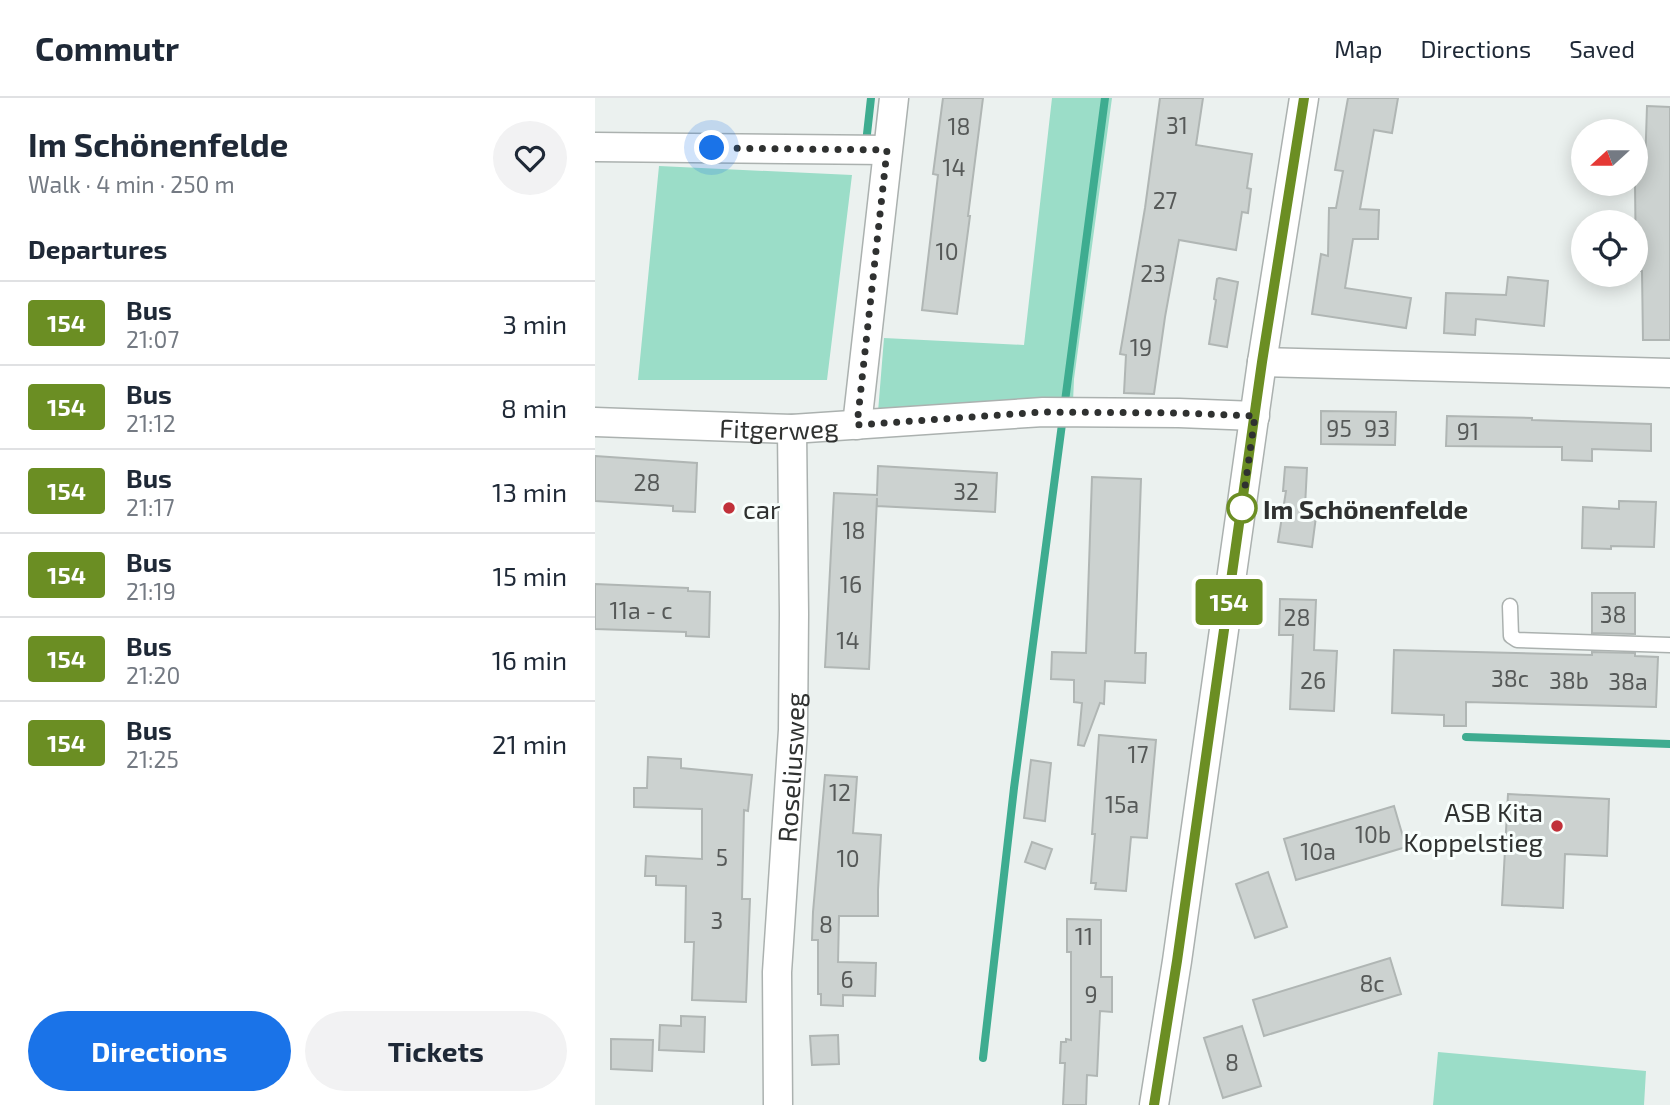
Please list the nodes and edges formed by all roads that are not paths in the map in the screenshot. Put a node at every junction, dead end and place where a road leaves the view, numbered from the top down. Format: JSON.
{"nodes":[{"id":1,"x":894,"y":98,"type":"edge"},
{"id":2,"x":1304,"y":98,"type":"edge"},
{"id":3,"x":595,"y":147,"type":"edge"},
{"id":4,"x":887,"y":150,"type":"junction"},
{"id":5,"x":1262,"y":362,"type":"junction"},
{"id":6,"x":1670,"y":373,"type":"edge"},
{"id":7,"x":1255,"y":416,"type":"junction"},
{"id":8,"x":595,"y":422,"type":"edge"},
{"id":9,"x":857,"y":425,"type":"junction"},
{"id":10,"x":792,"y":429,"type":"junction"},
{"id":11,"x":1510,"y":606,"type":"dead end"},
{"id":12,"x":1670,"y":645,"type":"edge"},
{"id":13,"x":778,"y":1105,"type":"edge"},
{"id":14,"x":1154,"y":1105,"type":"edge"}],
"edges":[{"from":1,"to":4,"type":"street"},
{"from":2,"to":5,"type":"street"},
{"from":3,"to":4,"type":"street"},
{"from":4,"to":9,"type":"street"},
{"from":5,"to":6,"type":"street"},
{"from":5,"to":7,"type":"street"},
{"from":7,"to":9,"type":"street","name":"Fitgerweg"},
{"from":7,"to":14,"type":"street"},
{"from":8,"to":10,"type":"street","name":"Fitgerweg"},
{"from":9,"to":10,"type":"street","name":"Fitgerweg"},
{"from":10,"to":13,"type":"street","name":"Roseliusweg"},
{"from":11,"to":12,"type":"lane"}]}
